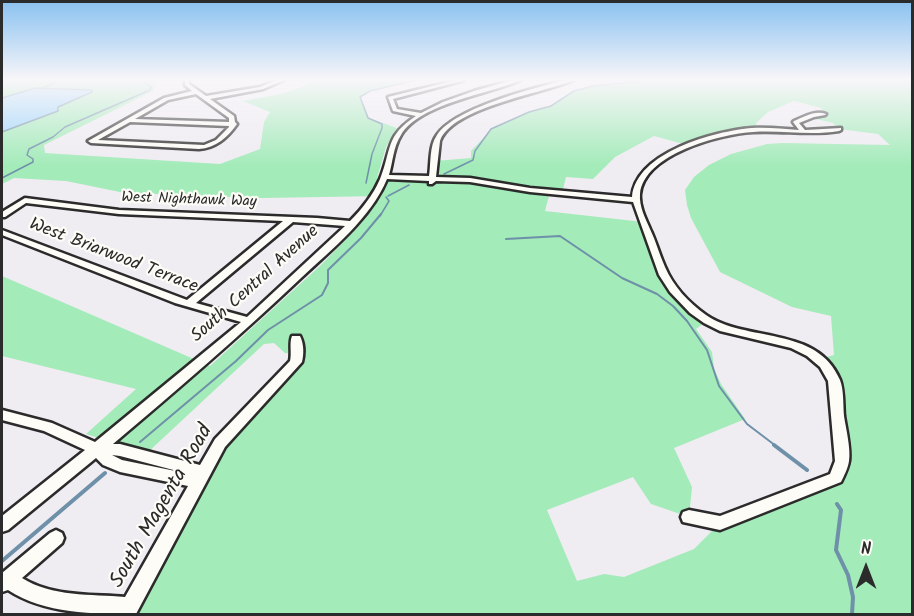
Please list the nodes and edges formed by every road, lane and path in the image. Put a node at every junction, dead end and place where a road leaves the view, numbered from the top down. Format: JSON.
{"nodes":[{"id":1,"x":148,"y":109,"type":"edge"},
{"id":2,"x":221,"y":109,"type":"edge"},
{"id":3,"x":395,"y":109,"type":"edge"},
{"id":4,"x":437,"y":109,"type":"edge"},
{"id":5,"x":485,"y":109,"type":"edge"},
{"id":6,"x":823,"y":114,"type":"dead end"},
{"id":7,"x":421,"y":115,"type":"junction"},
{"id":8,"x":128,"y":120,"type":"junction"},
{"id":9,"x":234,"y":124,"type":"junction"},
{"id":10,"x":839,"y":129,"type":"dead end"},
{"id":11,"x":802,"y":130,"type":"junction"},
{"id":12,"x":432,"y":180,"type":"junction"},
{"id":13,"x":381,"y":185,"type":"junction"},
{"id":14,"x":636,"y":200,"type":"junction"},
{"id":15,"x":2,"y":215,"type":"edge"},
{"id":16,"x":291,"y":219,"type":"junction"},
{"id":17,"x":352,"y":224,"type":"junction"},
{"id":18,"x":2,"y":232,"type":"edge"},
{"id":19,"x":188,"y":304,"type":"junction"},
{"id":20,"x":248,"y":321,"type":"junction"},
{"id":21,"x":296,"y":339,"type":"dead end"},
{"id":22,"x":5,"y":420,"type":"edge"},
{"id":23,"x":97,"y":448,"type":"junction"},
{"id":24,"x":155,"y":461,"type":"junction"},
{"id":25,"x":144,"y":473,"type":"junction"},
{"id":26,"x":200,"y":477,"type":"junction"},
{"id":27,"x":689,"y":517,"type":"dead end"},
{"id":28,"x":2,"y":525,"type":"edge"},
{"id":29,"x":56,"y":538,"type":"dead end"},
{"id":30,"x":4,"y":582,"type":"edge"},
{"id":31,"x":128,"y":611,"type":"edge"}],
"edges":[{"from":1,"to":8,"type":"street"},
{"from":2,"to":9,"type":"street"},
{"from":3,"to":7,"type":"street"},
{"from":4,"to":7,"type":"street","name":"South Central Avenue"},
{"from":5,"to":12,"type":"street"},
{"from":6,"to":11,"type":"street"},
{"from":7,"to":13,"type":"street","name":"South Central Avenue"},
{"from":8,"to":9,"type":"street"},
{"from":8,"to":9,"type":"street"},
{"from":10,"to":11,"type":"street"},
{"from":11,"to":14,"type":"street"},
{"from":12,"to":13,"type":"street"},
{"from":12,"to":14,"type":"street"},
{"from":13,"to":17,"type":"street","name":"South Central Avenue"},
{"from":14,"to":27,"type":"street"},
{"from":15,"to":16,"type":"street","name":"West Nighthawk Way"},
{"from":16,"to":17,"type":"street","name":"West Nighthawk Way"},
{"from":16,"to":19,"type":"street"},
{"from":17,"to":20,"type":"street","name":"South Central Avenue"},
{"from":18,"to":19,"type":"street","name":"West Briarwood Terrace"},
{"from":19,"to":20,"type":"street","name":"West Briarwood Terrace"},
{"from":20,"to":23,"type":"street","name":"South Central Avenue"},
{"from":21,"to":26,"type":"street","name":"South Magenta Road"},
{"from":22,"to":23,"type":"street"},
{"from":23,"to":24,"type":"street"},
{"from":23,"to":25,"type":"street"},
{"from":23,"to":28,"type":"street","name":"South Central Avenue"},
{"from":24,"to":25,"type":"street"},
{"from":24,"to":26,"type":"street"},
{"from":25,"to":26,"type":"street"},
{"from":26,"to":31,"type":"street","name":"South Magenta Road"},
{"from":29,"to":30,"type":"street"},
{"from":30,"to":31,"type":"street"}]}
